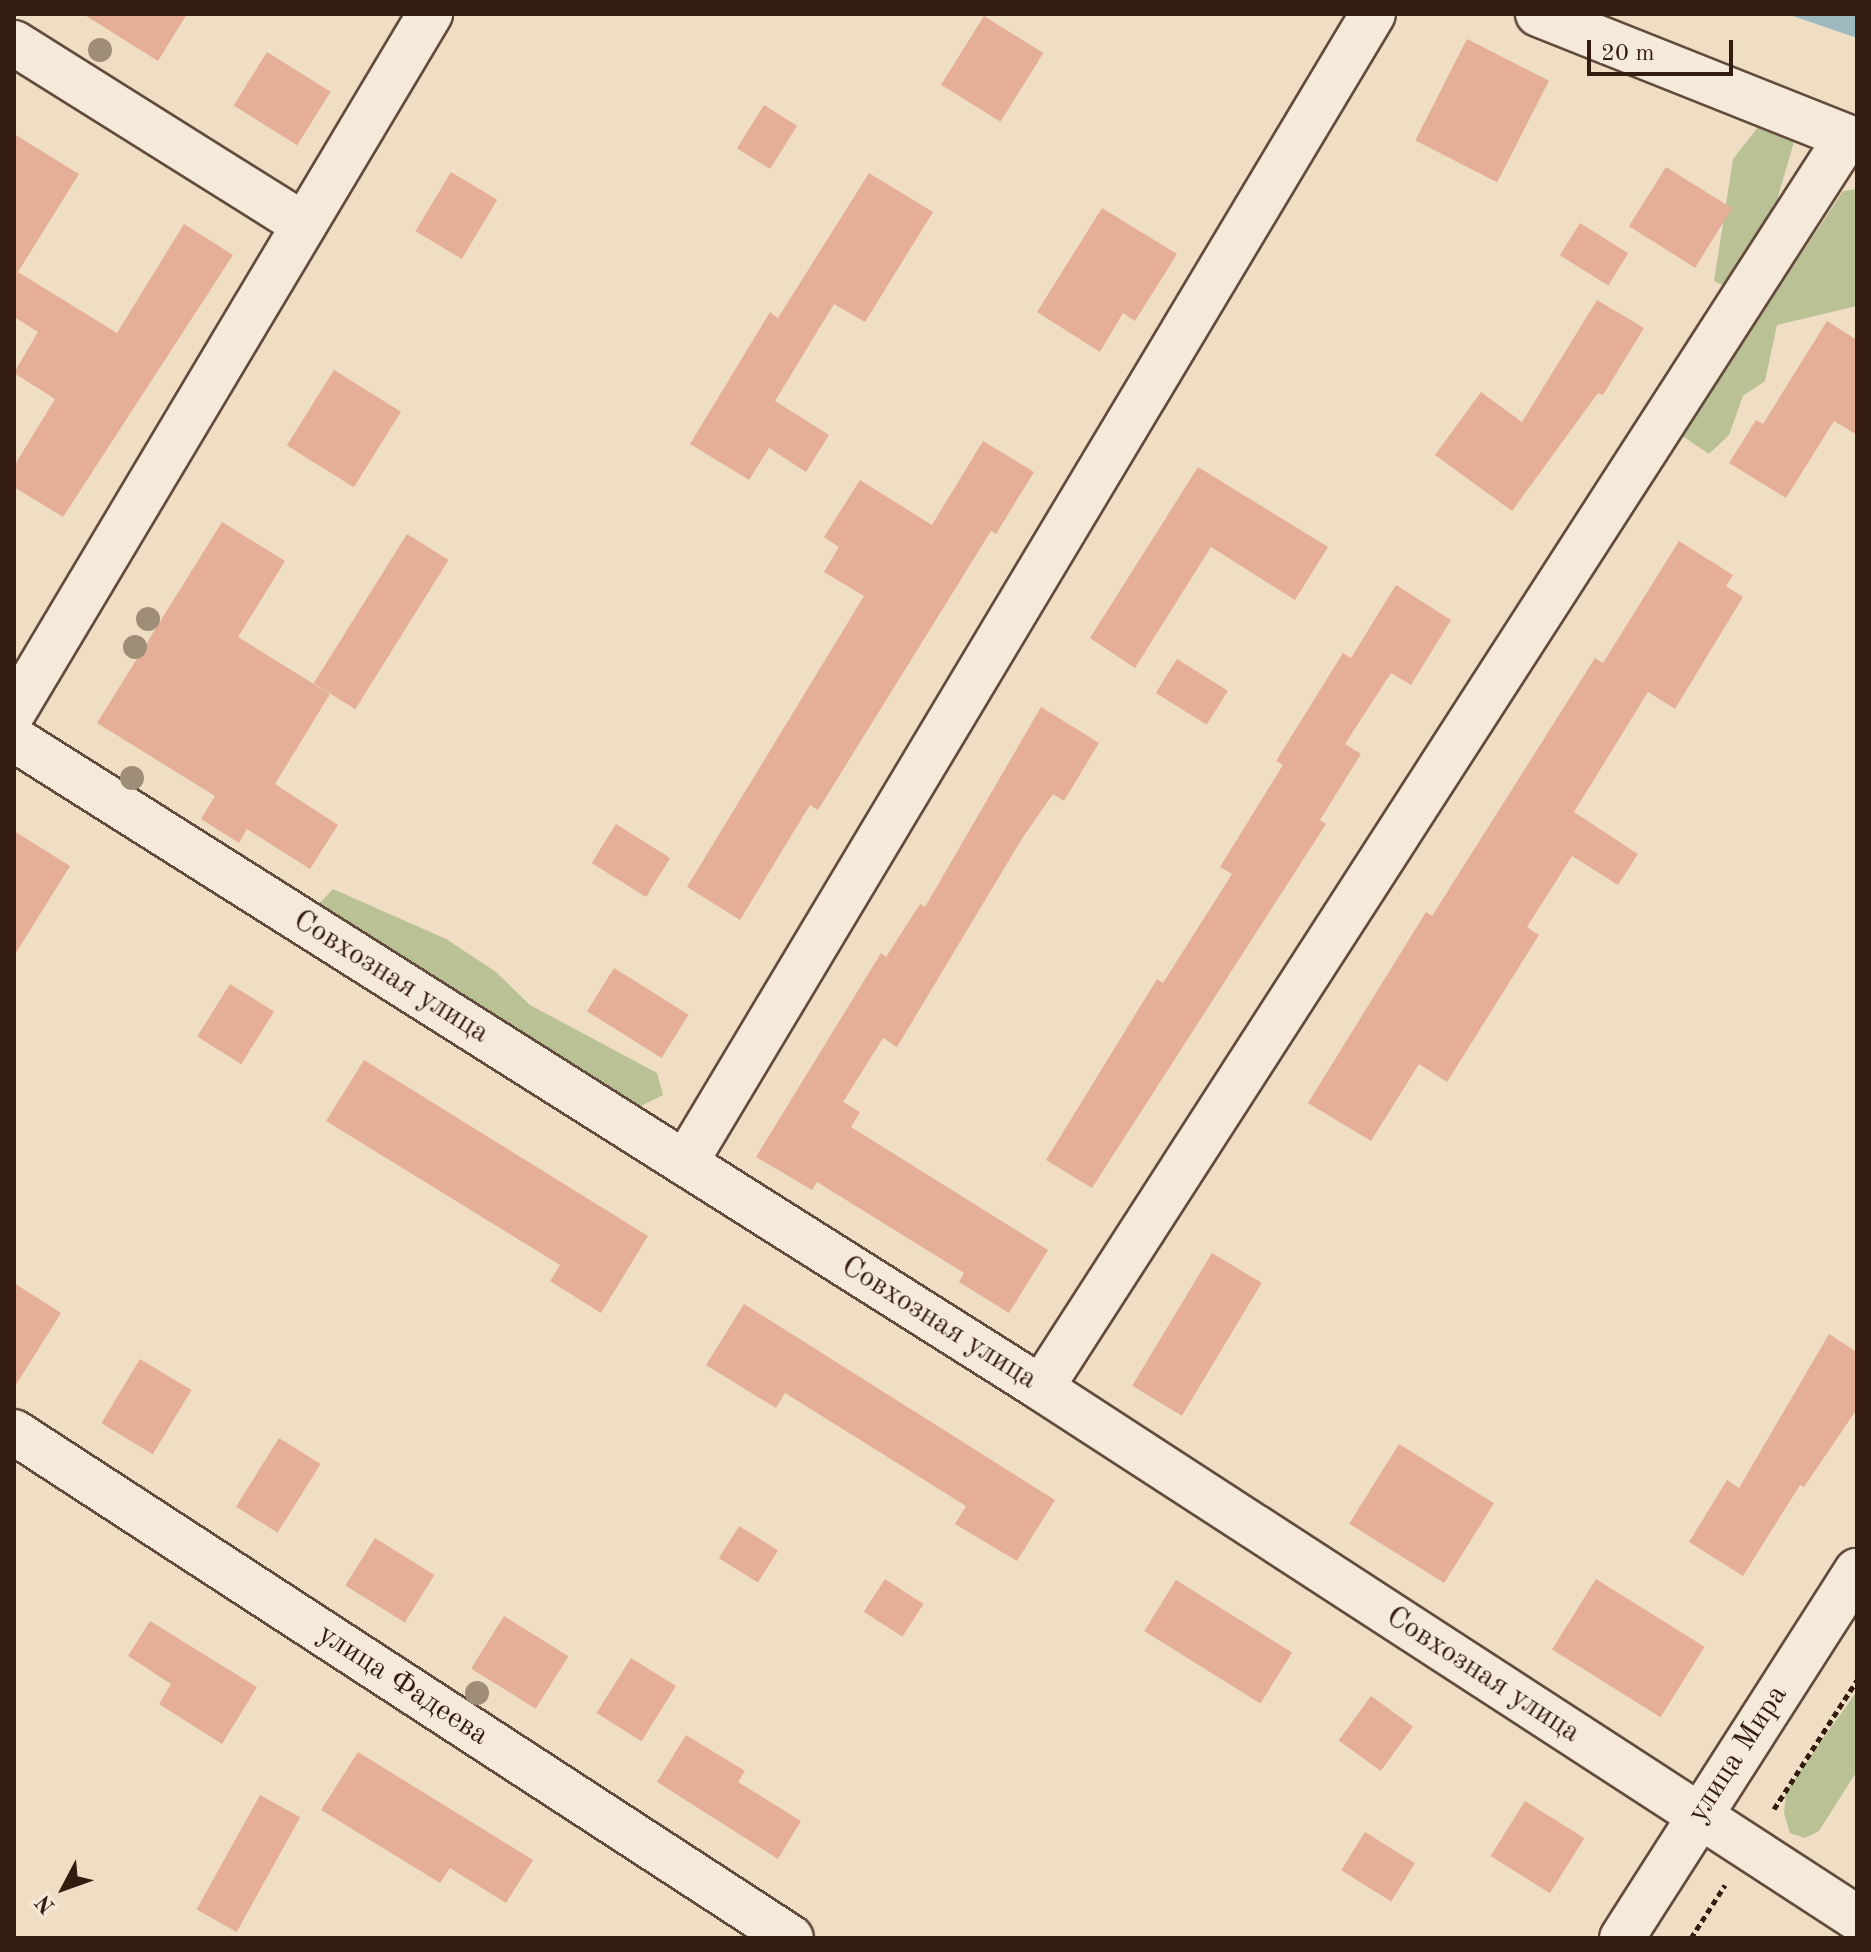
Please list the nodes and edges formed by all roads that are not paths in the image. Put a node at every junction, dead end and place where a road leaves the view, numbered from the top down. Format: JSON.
{"nodes":[{"id":1,"x":430,"y":14,"type":"edge"},
{"id":2,"x":1373,"y":14,"type":"edge"},
{"id":3,"x":1538,"y":14,"type":"edge"},
{"id":4,"x":14,"y":43,"type":"edge"},
{"id":5,"x":1852,"y":139,"type":"edge"},
{"id":6,"x":304,"y":225,"type":"junction"},
{"id":7,"x":14,"y":711,"type":"edge"},
{"id":8,"x":14,"y":739,"type":"edge"},
{"id":9,"x":685,"y":1163,"type":"junction"},
{"id":10,"x":1041,"y":1388,"type":"junction"},
{"id":11,"x":14,"y":1432,"type":"edge"},
{"id":12,"x":1857,"y":1571,"type":"edge"},
{"id":13,"x":1698,"y":1814,"type":"junction"},
{"id":14,"x":1857,"y":1918,"type":"edge"},
{"id":15,"x":791,"y":1938,"type":"edge"},
{"id":16,"x":1622,"y":1938,"type":"edge"}],
"edges":[{"from":1,"to":6,"type":"street"},
{"from":2,"to":9,"type":"street"},
{"from":3,"to":5,"type":"street"},
{"from":4,"to":6,"type":"street"},
{"from":5,"to":10,"type":"street"},
{"from":6,"to":7,"type":"street"},
{"from":8,"to":9,"type":"street","name":"Совхозная улица"},
{"from":9,"to":10,"type":"street","name":"Совхозная улица"},
{"from":10,"to":13,"type":"street","name":"Совхозная улица"},
{"from":11,"to":15,"type":"street","name":"улица Фадеева"},
{"from":12,"to":13,"type":"street","name":"улица Мира"},
{"from":13,"to":14,"type":"street","name":"Совхозная улица"},
{"from":13,"to":16,"type":"street","name":"улица Мира"}]}
